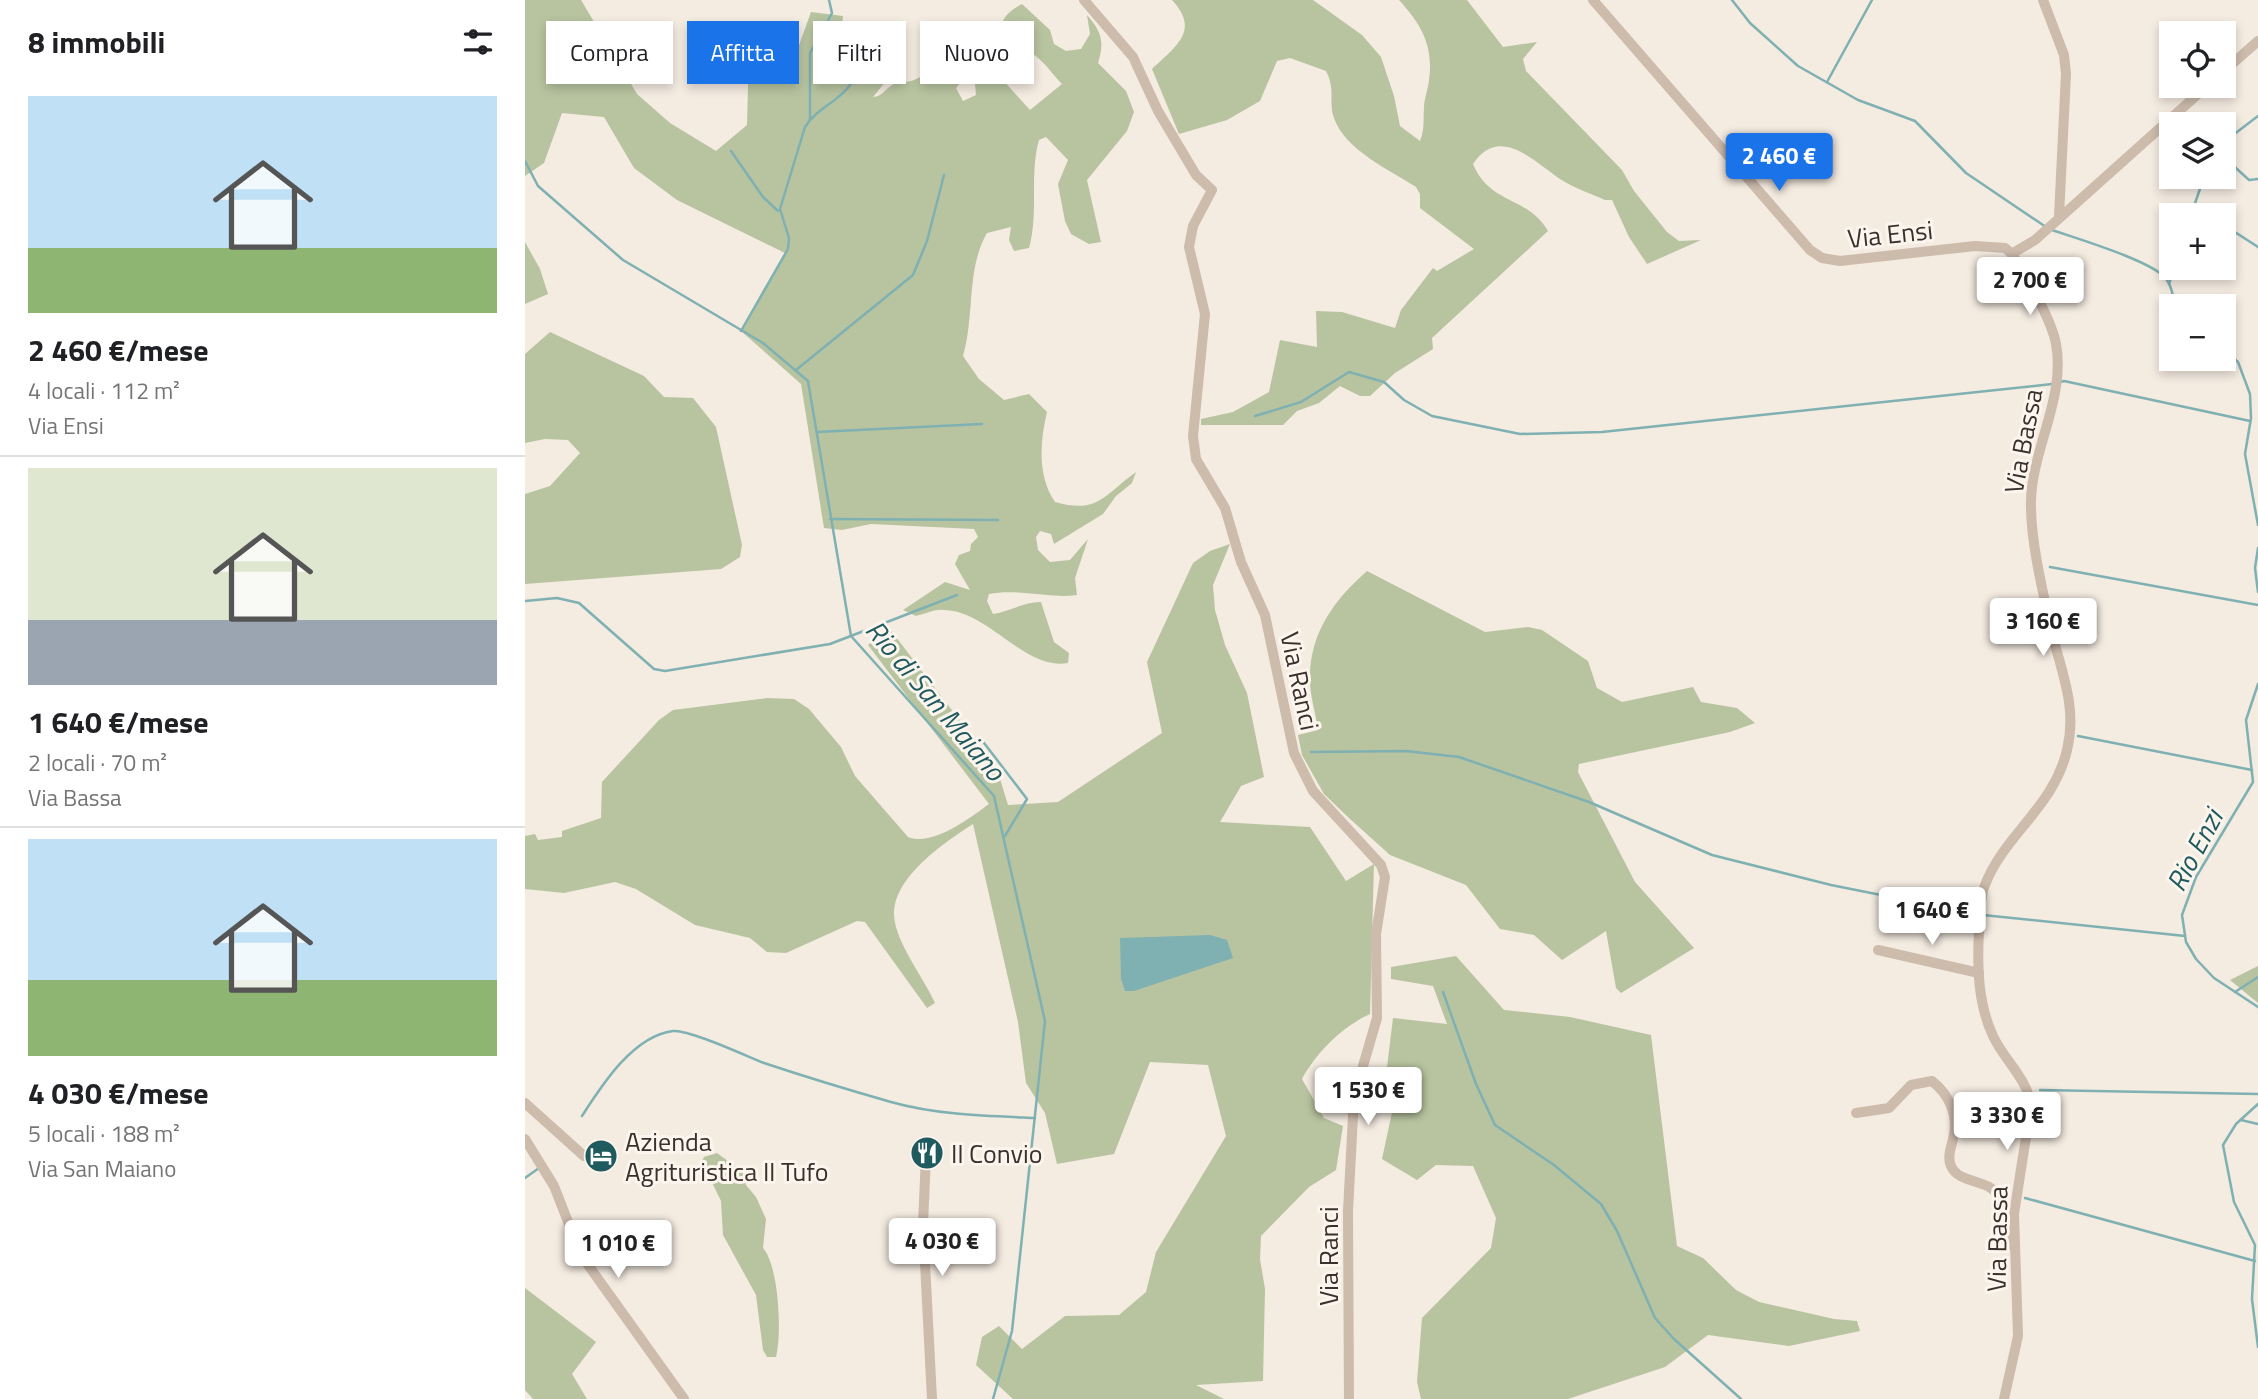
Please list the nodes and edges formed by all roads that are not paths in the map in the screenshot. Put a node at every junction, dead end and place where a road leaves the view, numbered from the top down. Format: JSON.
{"nodes":[{"id":1,"x":1084,"y":0,"type":"edge"},
{"id":2,"x":1593,"y":0,"type":"edge"},
{"id":3,"x":2043,"y":0,"type":"edge"},
{"id":4,"x":2258,"y":41,"type":"edge"},
{"id":5,"x":2236,"y":60,"type":"edge"},
{"id":6,"x":2193,"y":98,"type":"edge"},
{"id":7,"x":2056,"y":219,"type":"junction"},
{"id":8,"x":2013,"y":253,"type":"junction"},
{"id":9,"x":1878,"y":950,"type":"dead end"},
{"id":10,"x":1979,"y":973,"type":"junction"},
{"id":11,"x":525,"y":1103,"type":"edge"},
{"id":12,"x":1856,"y":1113,"type":"dead end"},
{"id":13,"x":525,"y":1139,"type":"edge"},
{"id":14,"x":584,"y":1156,"type":"dead end"},
{"id":15,"x":926,"y":1156,"type":"dead end"},
{"id":16,"x":2014,"y":1247,"type":"junction"},
{"id":17,"x":684,"y":1399,"type":"edge"},
{"id":18,"x":932,"y":1399,"type":"edge"},
{"id":19,"x":1349,"y":1399,"type":"edge"},
{"id":20,"x":2004,"y":1399,"type":"edge"}],
"edges":[{"from":1,"to":19,"type":"street","name":"Via Ranci"},
{"from":2,"to":8,"type":"street","name":"Via Ensi"},
{"from":3,"to":7,"type":"street"},
{"from":4,"to":5,"type":"street"},
{"from":6,"to":7,"type":"street"},
{"from":7,"to":8,"type":"street"},
{"from":8,"to":10,"type":"street","name":"Via Bassa"},
{"from":9,"to":10,"type":"street"},
{"from":10,"to":16,"type":"street","name":"Via Bassa"},
{"from":11,"to":14,"type":"street"},
{"from":12,"to":16,"type":"street"},
{"from":13,"to":17,"type":"street"},
{"from":15,"to":18,"type":"street"},
{"from":16,"to":20,"type":"street","name":"Via Bassa"}]}
